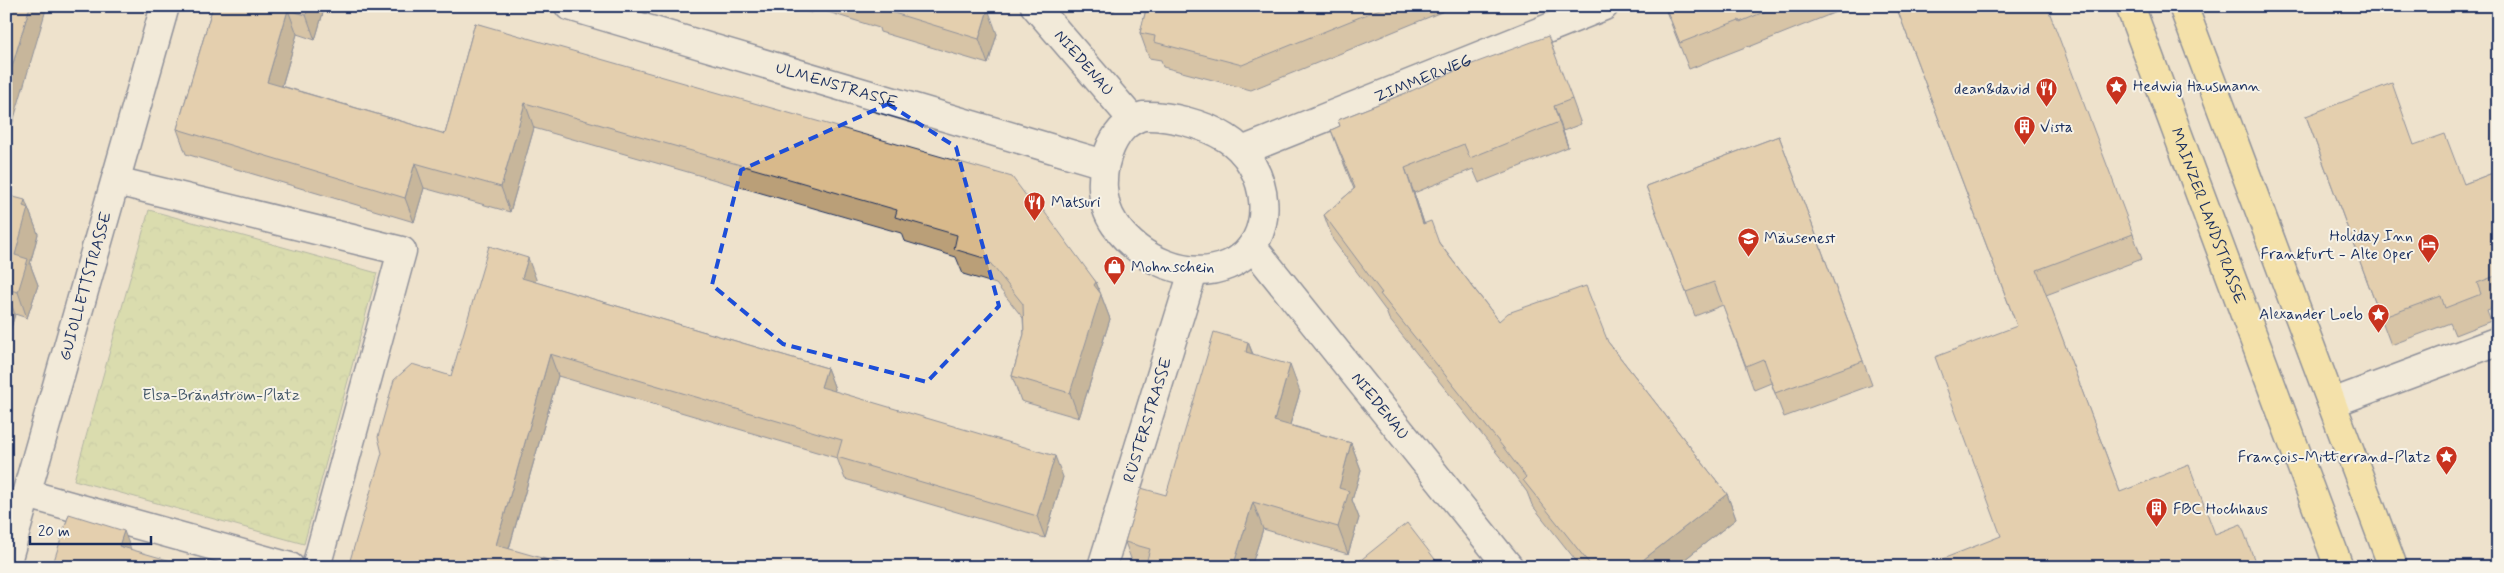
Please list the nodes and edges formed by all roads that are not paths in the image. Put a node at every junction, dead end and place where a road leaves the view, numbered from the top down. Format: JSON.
{"nodes":[{"id":1,"x":165,"y":6,"type":"edge"},
{"id":2,"x":569,"y":6,"type":"edge"},
{"id":3,"x":1035,"y":6,"type":"edge"},
{"id":4,"x":1604,"y":6,"type":"edge"},
{"id":5,"x":2130,"y":6,"type":"edge"},
{"id":6,"x":2183,"y":6,"type":"edge"},
{"id":7,"x":1132,"y":119,"type":"junction"},
{"id":8,"x":1242,"y":151,"type":"junction"},
{"id":9,"x":1104,"y":164,"type":"junction"},
{"id":10,"x":116,"y":181,"type":"junction"},
{"id":11,"x":1252,"y":246,"type":"junction"},
{"id":12,"x":1193,"y":272,"type":"junction"},
{"id":13,"x":2498,"y":341,"type":"edge"},
{"id":14,"x":2332,"y":403,"type":"junction"},
{"id":15,"x":27,"y":494,"type":"junction"},
{"id":16,"x":6,"y":566,"type":"edge"},
{"id":17,"x":290,"y":567,"type":"edge"},
{"id":18,"x":316,"y":567,"type":"edge"},
{"id":19,"x":1102,"y":567,"type":"edge"},
{"id":20,"x":1509,"y":567,"type":"edge"},
{"id":21,"x":2339,"y":567,"type":"edge"},
{"id":22,"x":2394,"y":567,"type":"edge"}],
"edges":[{"from":1,"to":10,"type":"street","name":"GUIOLLETTSTRASSE"},
{"from":2,"to":9,"type":"street","name":"ULMENSTRASSE"},
{"from":3,"to":7,"type":"street","name":"NIEDENAU"},
{"from":4,"to":8,"type":"street","name":"ZIMMERWEG"},
{"from":5,"to":21,"type":"main road","name":"MAINZER LANDSTRASSE"},
{"from":6,"to":14,"type":"main road"},
{"from":7,"to":8,"type":"street"},
{"from":7,"to":9,"type":"street"},
{"from":8,"to":11,"type":"street"},
{"from":9,"to":12,"type":"street"},
{"from":10,"to":15,"type":"street","name":"GUIOLLETTSTRASSE"},
{"from":10,"to":18,"type":"street"},
{"from":11,"to":12,"type":"street"},
{"from":11,"to":20,"type":"street","name":"NIEDENAU"},
{"from":12,"to":19,"type":"street","name":"RÜSTERSTRASSE"},
{"from":13,"to":14,"type":"street"},
{"from":14,"to":22,"type":"main road"},
{"from":15,"to":16,"type":"street","name":"GUIOLLETTSTRASSE"},
{"from":15,"to":17,"type":"street"}]}
